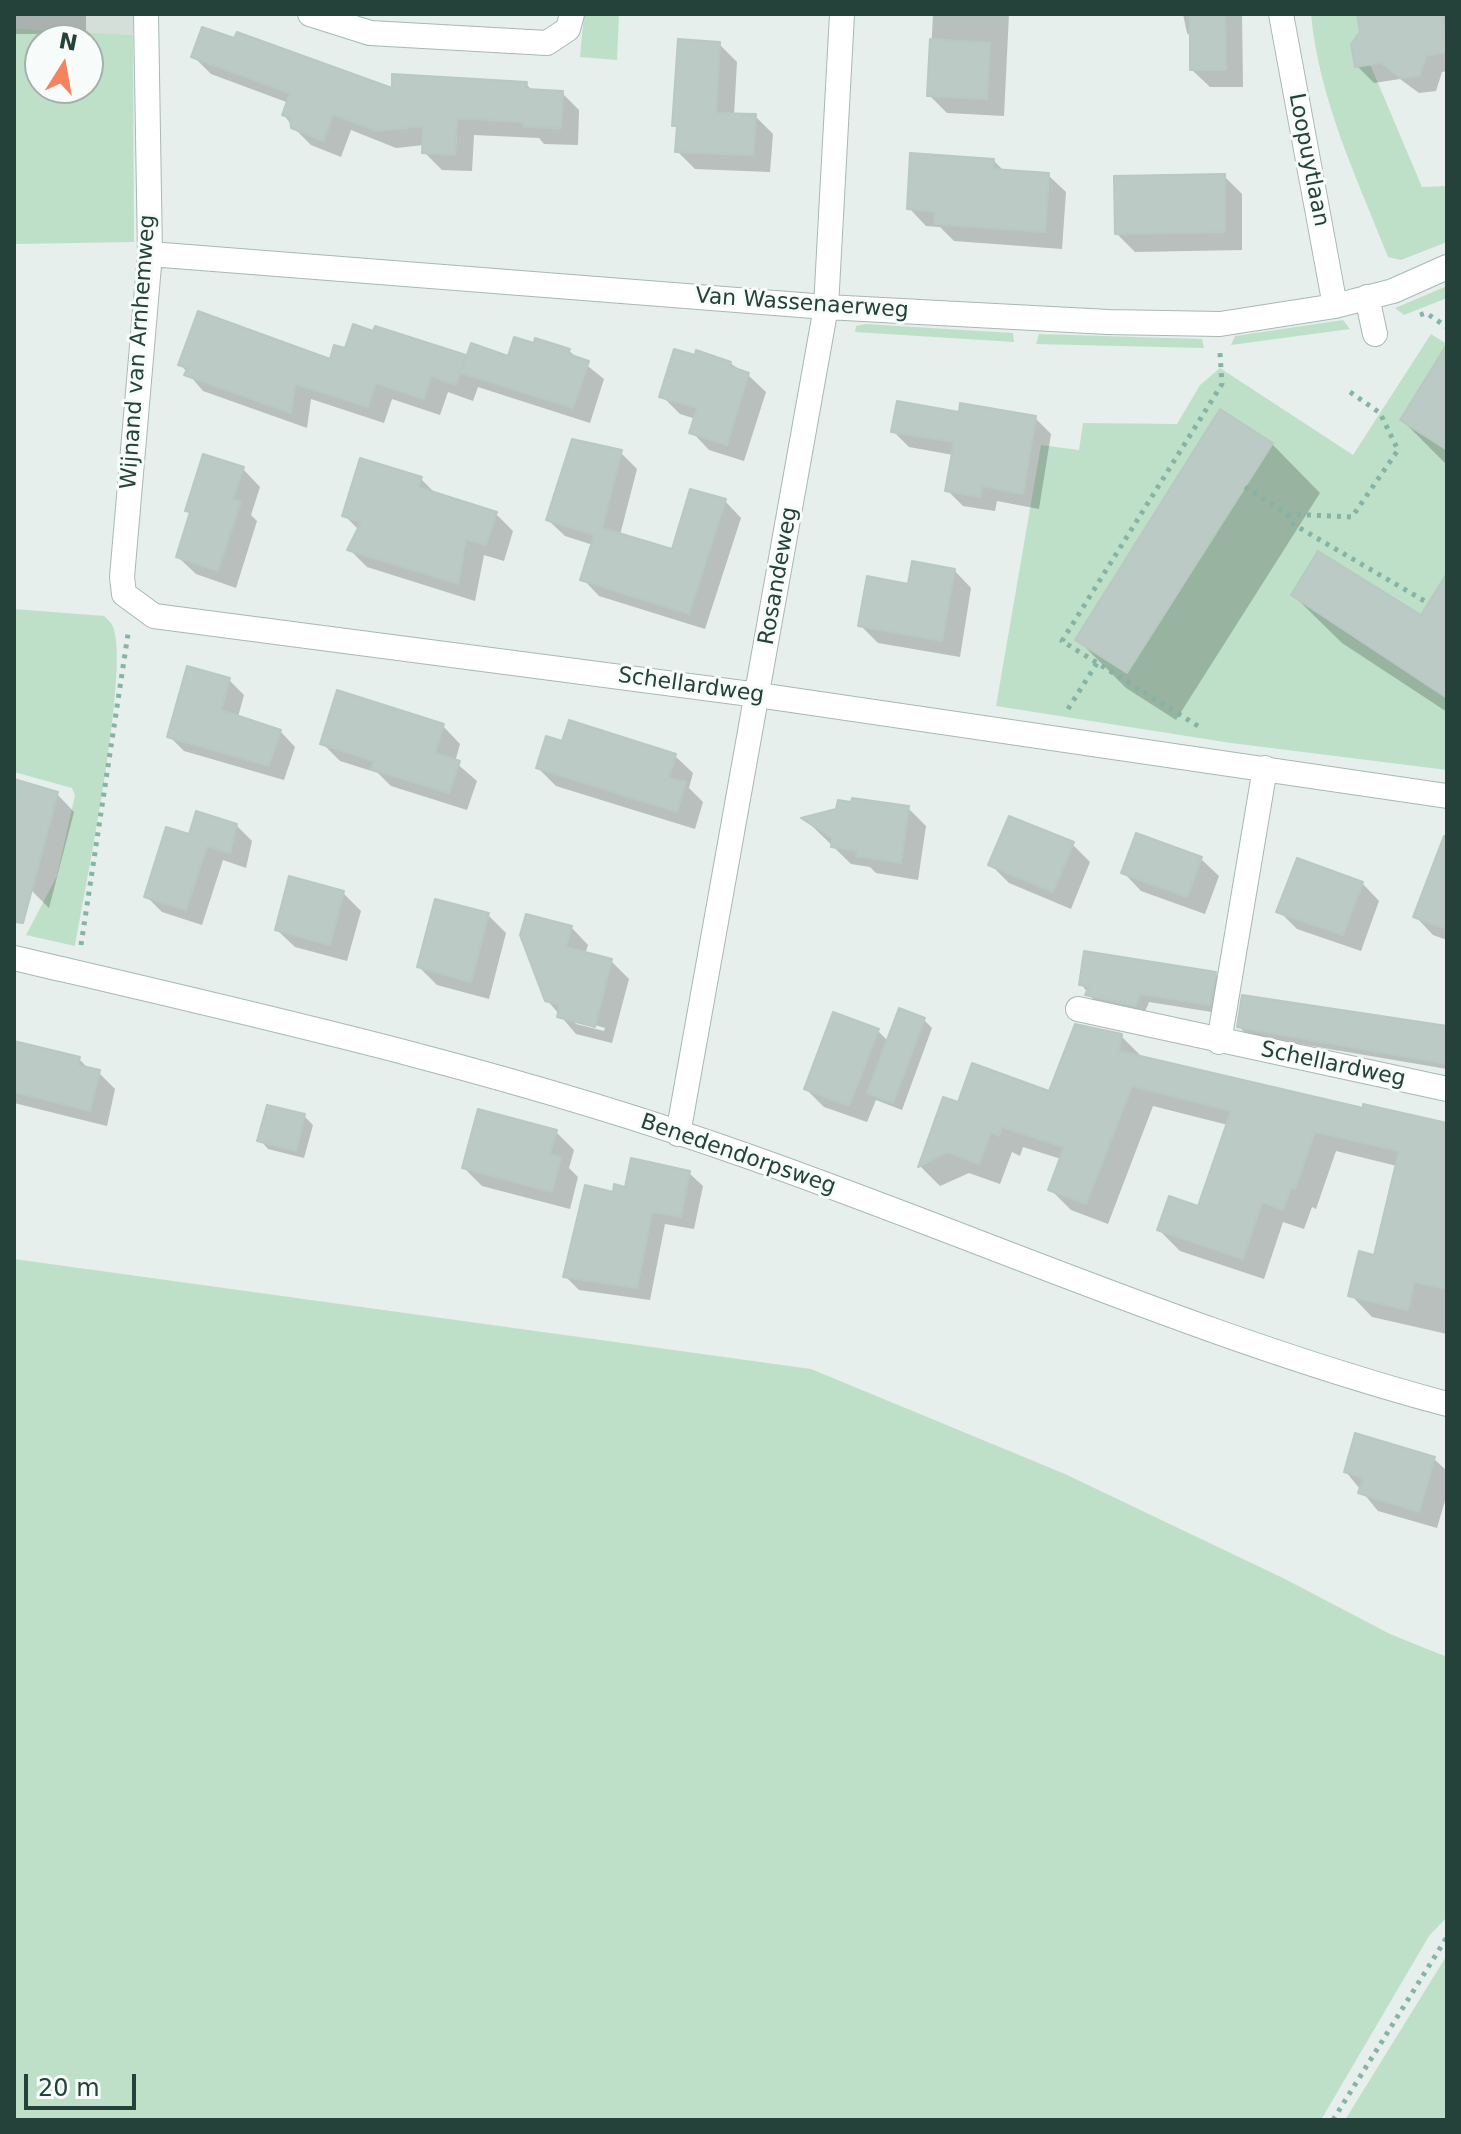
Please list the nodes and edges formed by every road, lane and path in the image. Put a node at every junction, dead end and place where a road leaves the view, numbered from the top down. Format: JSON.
{"nodes":[{"id":1,"x":146,"y":14,"type":"edge"},
{"id":2,"x":310,"y":14,"type":"edge"},
{"id":3,"x":572,"y":14,"type":"edge"},
{"id":4,"x":842,"y":14,"type":"edge"},
{"id":5,"x":1281,"y":14,"type":"edge"},
{"id":6,"x":150,"y":254,"type":"junction"},
{"id":7,"x":1447,"y":267,"type":"edge"},
{"id":8,"x":1367,"y":297,"type":"junction"},
{"id":9,"x":1335,"y":306,"type":"junction"},
{"id":10,"x":826,"y":307,"type":"junction"},
{"id":11,"x":1220,"y":324,"type":"junction"},
{"id":12,"x":1375,"y":334,"type":"dead end"},
{"id":13,"x":1350,"y":392,"type":"dead end"},
{"id":14,"x":1245,"y":487,"type":"dead end"},
{"id":15,"x":1287,"y":514,"type":"junction"},
{"id":16,"x":128,"y":598,"type":"junction"},
{"id":17,"x":1428,"y":603,"type":"dead end"},
{"id":18,"x":1097,"y":663,"type":"junction"},
{"id":19,"x":758,"y":695,"type":"junction"},
{"id":20,"x":1200,"y":728,"type":"dead end"},
{"id":21,"x":1050,"y":737,"type":"junction"},
{"id":22,"x":1265,"y":768,"type":"junction"},
{"id":23,"x":1447,"y":796,"type":"edge"},
{"id":24,"x":14,"y":958,"type":"edge"},
{"id":25,"x":76,"y":972,"type":"junction"},
{"id":26,"x":1078,"y":1009,"type":"dead end"},
{"id":27,"x":1219,"y":1042,"type":"junction"},
{"id":28,"x":1447,"y":1089,"type":"edge"},
{"id":29,"x":678,"y":1134,"type":"junction"},
{"id":30,"x":1447,"y":1404,"type":"edge"},
{"id":31,"x":1447,"y":1937,"type":"edge"},
{"id":32,"x":1333,"y":2120,"type":"edge"}],
"edges":[{"from":1,"to":6,"type":"street","name":"Wijnand van Arnhemweg"},
{"from":2,"to":3,"type":"street"},
{"from":4,"to":10,"type":"street","name":"Rosandeweg"},
{"from":5,"to":9,"type":"street","name":"Loopuytlaan"},
{"from":6,"to":10,"type":"street","name":"Van Wassenaerweg"},
{"from":6,"to":16,"type":"street","name":"Wijnand van Arnhemweg"},
{"from":7,"to":8,"type":"street","name":"Van Wassenaerweg"},
{"from":8,"to":9,"type":"street","name":"Van Wassenaerweg"},
{"from":8,"to":12,"type":"street"},
{"from":9,"to":11,"type":"street","name":"Van Wassenaerweg"},
{"from":10,"to":11,"type":"street","name":"Van Wassenaerweg"},
{"from":10,"to":19,"type":"street","name":"Rosandeweg"},
{"from":11,"to":18,"type":"path"},
{"from":13,"to":15,"type":"path"},
{"from":14,"to":15,"type":"path"},
{"from":15,"to":17,"type":"path"},
{"from":16,"to":19,"type":"street","name":"Schellardweg"},
{"from":16,"to":25,"type":"path"},
{"from":18,"to":20,"type":"path"},
{"from":18,"to":21,"type":"path"},
{"from":19,"to":21,"type":"street","name":"Schellardweg"},
{"from":19,"to":29,"type":"street","name":"Rosandeweg"},
{"from":21,"to":22,"type":"street","name":"Schellardweg"},
{"from":22,"to":23,"type":"street","name":"Schellardweg"},
{"from":22,"to":27,"type":"street"},
{"from":24,"to":25,"type":"street","name":"Benedendorpsweg"},
{"from":25,"to":29,"type":"street","name":"Benedendorpsweg"},
{"from":26,"to":27,"type":"street","name":"Schellardweg"},
{"from":27,"to":28,"type":"street","name":"Schellardweg"},
{"from":29,"to":30,"type":"street","name":"Benedendorpsweg"},
{"from":31,"to":32,"type":"path"}]}
